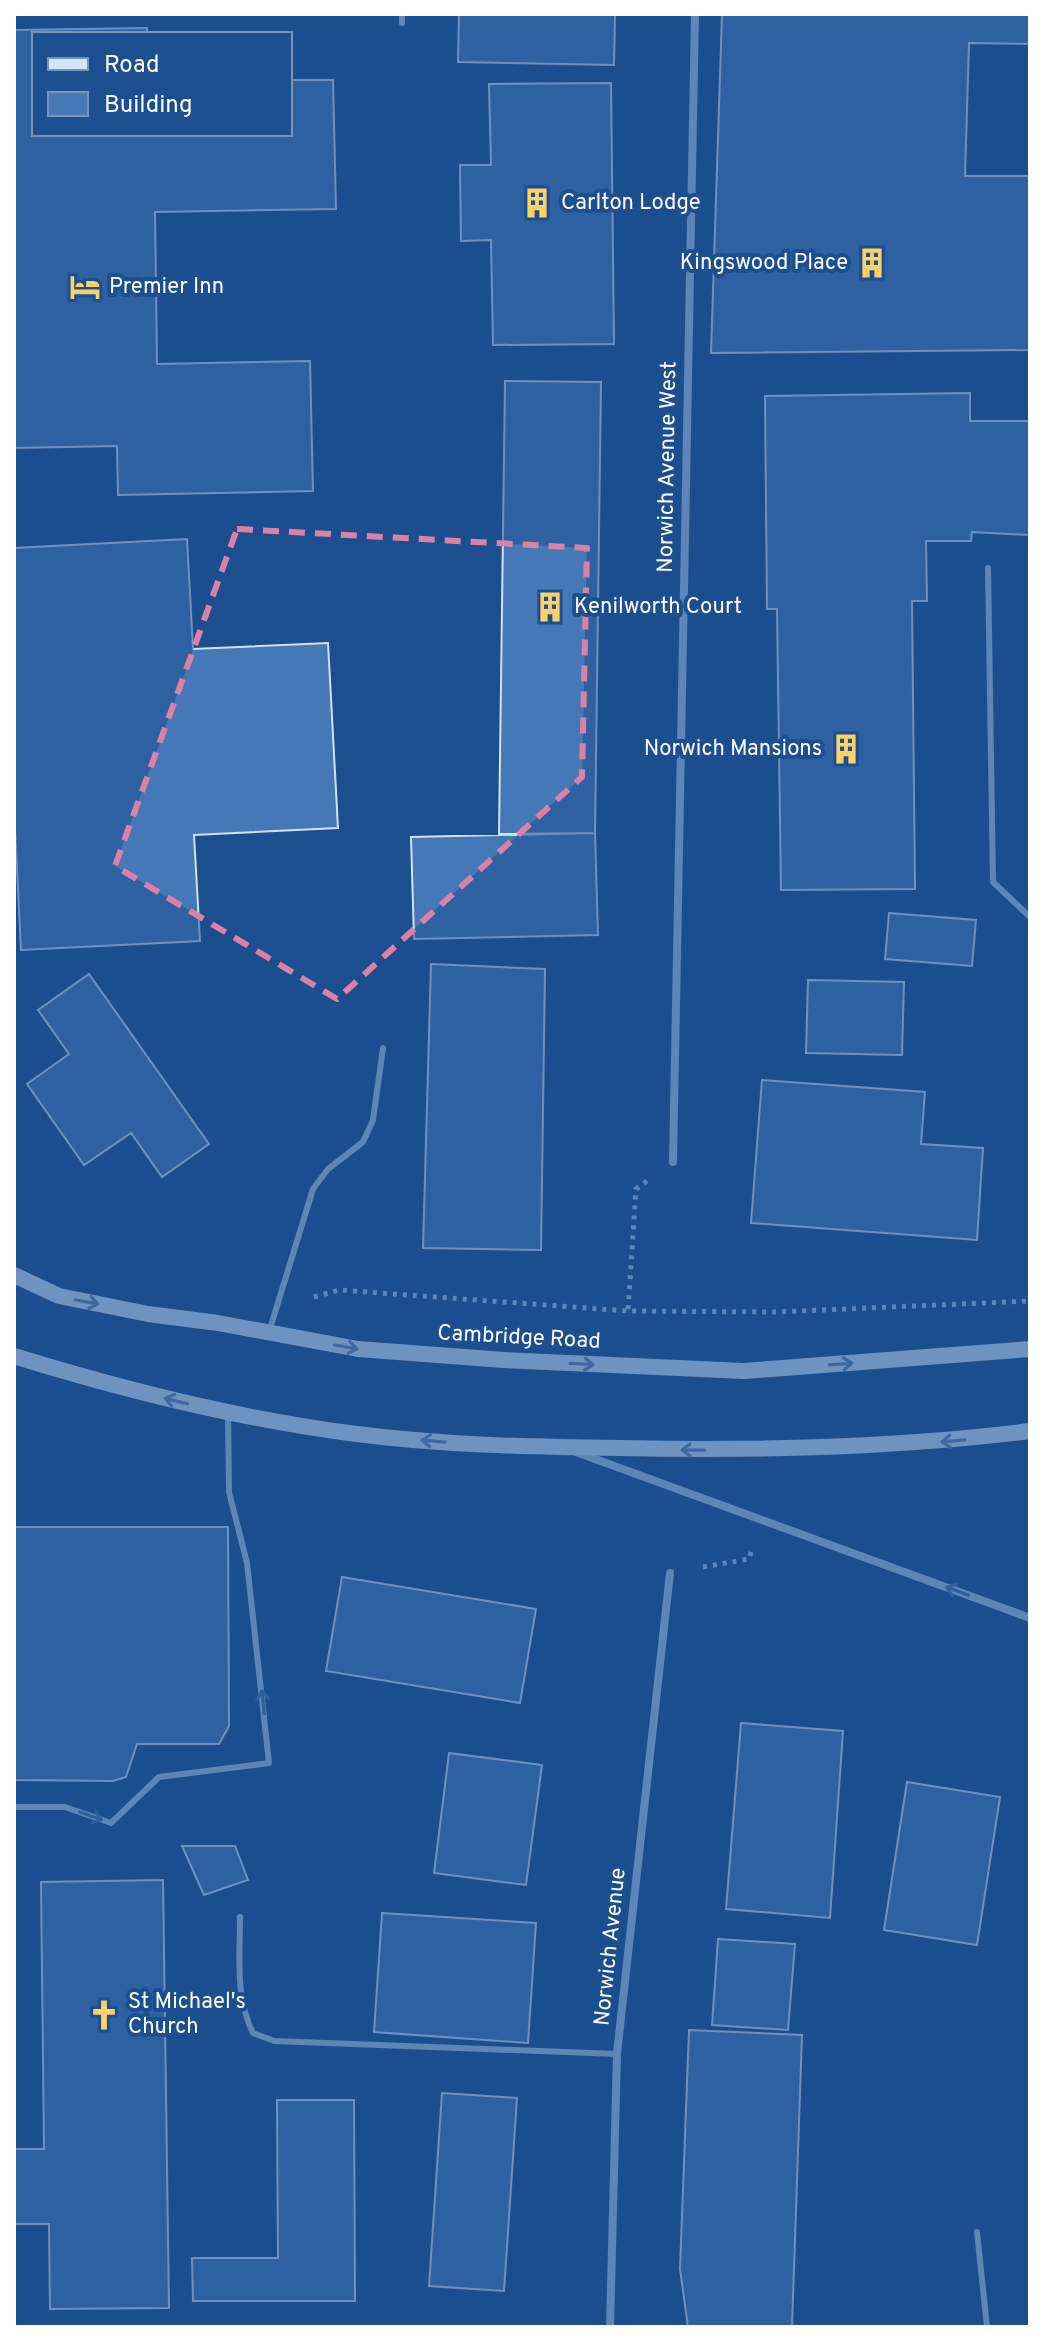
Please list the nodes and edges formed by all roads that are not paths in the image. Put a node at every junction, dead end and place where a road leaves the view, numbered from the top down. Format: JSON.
{"nodes":[{"id":1,"x":402,"y":14,"type":"edge"},
{"id":2,"x":695,"y":14,"type":"edge"},
{"id":3,"x":402,"y":23,"type":"dead end"},
{"id":4,"x":988,"y":568,"type":"dead end"},
{"id":5,"x":1030,"y":917,"type":"edge"},
{"id":6,"x":383,"y":1048,"type":"dead end"},
{"id":7,"x":673,"y":1162,"type":"road end"},
{"id":8,"x":14,"y":1275,"type":"edge"},
{"id":9,"x":269,"y":1332,"type":"junction"},
{"id":10,"x":1030,"y":1349,"type":"edge"},
{"id":11,"x":14,"y":1356,"type":"edge"},
{"id":12,"x":228,"y":1412,"type":"junction"},
{"id":13,"x":1030,"y":1431,"type":"edge"},
{"id":14,"x":562,"y":1447,"type":"junction"},
{"id":15,"x":670,"y":1573,"type":"road end"},
{"id":16,"x":1030,"y":1618,"type":"edge"},
{"id":17,"x":14,"y":1807,"type":"edge"},
{"id":18,"x":240,"y":1917,"type":"dead end"},
{"id":19,"x":617,"y":2054,"type":"junction"},
{"id":20,"x":977,"y":2232,"type":"dead end"},
{"id":21,"x":610,"y":2327,"type":"edge"},
{"id":22,"x":987,"y":2327,"type":"edge"}],
"edges":[{"from":1,"to":3,"type":"lane"},
{"from":2,"to":7,"type":"street","name":"Norwich Avenue West"},
{"from":4,"to":5,"type":"lane"},
{"from":6,"to":9,"type":"lane"},
{"from":8,"to":9,"type":"main road","name":"Cambridge Road","one_way":true},
{"from":9,"to":10,"type":"main road","name":"Cambridge Road","one_way":true},
{"from":12,"to":11,"type":"main road","one_way":true},
{"from":14,"to":12,"type":"main road","one_way":true},
{"from":17,"to":12,"type":"lane","one_way":true},
{"from":13,"to":14,"type":"main road","one_way":true},
{"from":16,"to":14,"type":"street","one_way":true},
{"from":15,"to":19,"type":"street","name":"Norwich Avenue"},
{"from":18,"to":19,"type":"lane"},
{"from":19,"to":21,"type":"street","name":"Norwich Avenue"},
{"from":20,"to":22,"type":"lane"}]}
